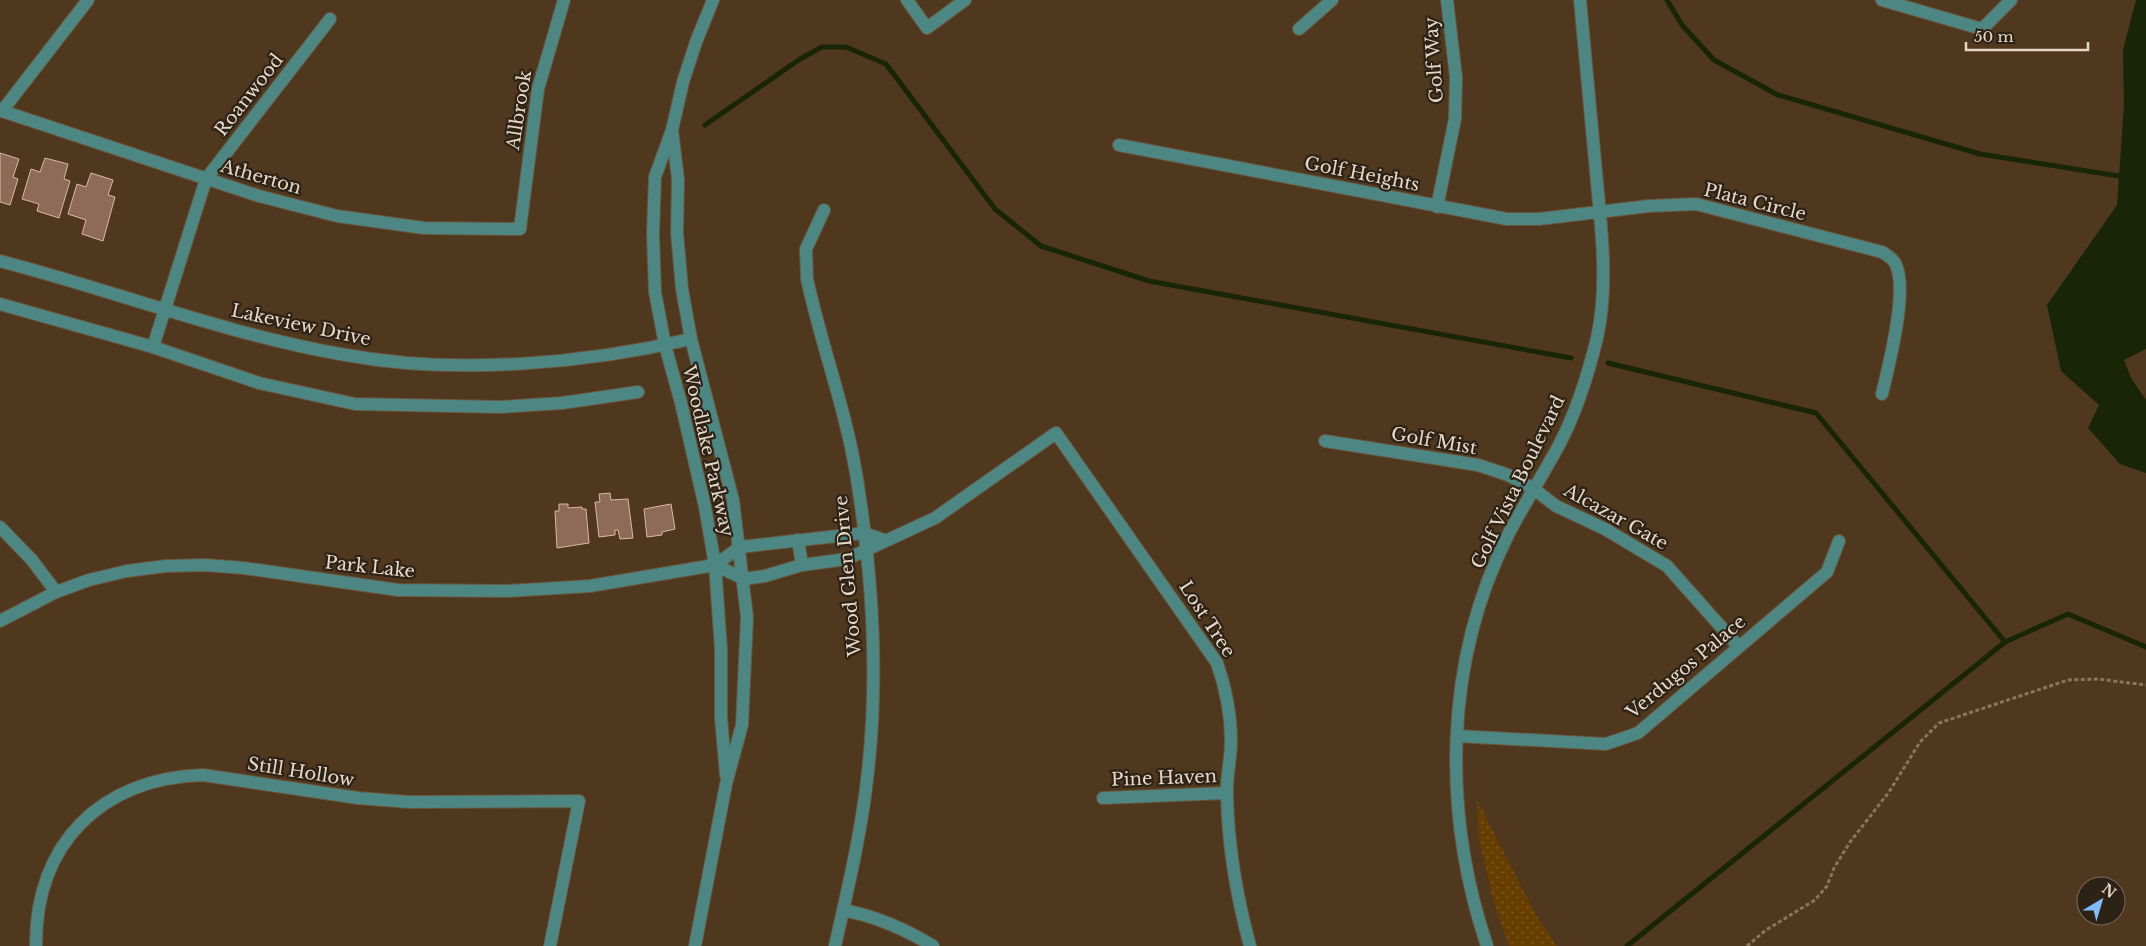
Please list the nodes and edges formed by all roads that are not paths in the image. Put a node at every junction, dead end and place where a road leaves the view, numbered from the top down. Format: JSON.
{"nodes":[{"id":1,"x":88,"y":0,"type":"edge"},
{"id":2,"x":564,"y":0,"type":"edge"},
{"id":3,"x":713,"y":0,"type":"edge"},
{"id":4,"x":907,"y":0,"type":"edge"},
{"id":5,"x":965,"y":0,"type":"edge"},
{"id":6,"x":1332,"y":0,"type":"edge"},
{"id":7,"x":1447,"y":0,"type":"edge"},
{"id":8,"x":1580,"y":0,"type":"edge"},
{"id":9,"x":1882,"y":0,"type":"edge"},
{"id":10,"x":2011,"y":0,"type":"edge"},
{"id":11,"x":330,"y":19,"type":"dead end"},
{"id":12,"x":1300,"y":30,"type":"dead end"},
{"id":13,"x":672,"y":130,"type":"junction"},
{"id":14,"x":1119,"y":145,"type":"dead end"},
{"id":15,"x":206,"y":179,"type":"junction"},
{"id":16,"x":1437,"y":207,"type":"junction"},
{"id":17,"x":824,"y":210,"type":"dead end"},
{"id":18,"x":1599,"y":212,"type":"junction"},
{"id":19,"x":520,"y":228,"type":"joint"},
{"id":20,"x":0,"y":261,"type":"edge"},
{"id":21,"x":0,"y":304,"type":"edge"},
{"id":22,"x":165,"y":309,"type":"junction"},
{"id":23,"x":691,"y":339,"type":"junction"},
{"id":24,"x":665,"y":345,"type":"junction"},
{"id":25,"x":153,"y":347,"type":"junction"},
{"id":26,"x":638,"y":392,"type":"dead end"},
{"id":27,"x":1882,"y":394,"type":"dead end"},
{"id":28,"x":1325,"y":441,"type":"dead end"},
{"id":29,"x":1534,"y":489,"type":"junction"},
{"id":30,"x":0,"y":527,"type":"edge"},
{"id":31,"x":864,"y":533,"type":"junction"},
{"id":32,"x":798,"y":540,"type":"junction"},
{"id":33,"x":884,"y":540,"type":"junction"},
{"id":34,"x":1839,"y":541,"type":"dead end"},
{"id":35,"x":740,"y":547,"type":"junction"},
{"id":36,"x":867,"y":550,"type":"junction"},
{"id":37,"x":715,"y":565,"type":"junction"},
{"id":38,"x":802,"y":565,"type":"junction"},
{"id":39,"x":744,"y":579,"type":"junction"},
{"id":40,"x":56,"y":592,"type":"junction"},
{"id":41,"x":0,"y":621,"type":"edge"},
{"id":42,"x":1738,"y":646,"type":"junction"},
{"id":43,"x":1457,"y":736,"type":"junction"},
{"id":44,"x":726,"y":784,"type":"junction"},
{"id":45,"x":1226,"y":793,"type":"junction"},
{"id":46,"x":1102,"y":798,"type":"dead end"},
{"id":47,"x":843,"y":910,"type":"junction"},
{"id":48,"x":695,"y":945,"type":"edge"},
{"id":49,"x":36,"y":946,"type":"edge"},
{"id":50,"x":550,"y":946,"type":"edge"},
{"id":51,"x":835,"y":946,"type":"edge"},
{"id":52,"x":933,"y":946,"type":"edge"},
{"id":53,"x":1250,"y":946,"type":"edge"},
{"id":54,"x":1487,"y":946,"type":"edge"}],
"edges":[{"from":1,"to":15,"type":"street","name":"Atherton"},
{"from":2,"to":19,"type":"street","name":"Allbrook"},
{"from":3,"to":13,"type":"street","name":"Woodlake Parkway"},
{"from":4,"to":5,"type":"street"},
{"from":6,"to":12,"type":"street"},
{"from":7,"to":16,"type":"street","name":"Golf Way"},
{"from":8,"to":18,"type":"street","name":"Golf Vista Boulevard"},
{"from":9,"to":10,"type":"street"},
{"from":11,"to":15,"type":"street","name":"Roanwood"},
{"from":13,"to":23,"type":"street","name":"Woodlake Parkway"},
{"from":13,"to":24,"type":"street","name":"Woodlake Parkway"},
{"from":14,"to":16,"type":"street","name":"Golf Heights"},
{"from":15,"to":19,"type":"street","name":"Atherton"},
{"from":15,"to":22,"type":"street","name":"Roanwood"},
{"from":16,"to":18,"type":"street","name":"Golf Heights"},
{"from":17,"to":31,"type":"street","name":"Wood Glen Drive"},
{"from":18,"to":27,"type":"street","name":"Plata Circle"},
{"from":18,"to":29,"type":"street","name":"Golf Vista Boulevard"},
{"from":20,"to":22,"type":"street","name":"Lakeview Drive"},
{"from":21,"to":25,"type":"street"},
{"from":22,"to":24,"type":"street","name":"Lakeview Drive"},
{"from":22,"to":25,"type":"street","name":"Roanwood"},
{"from":23,"to":24,"type":"street","name":"Lakeview Drive"},
{"from":23,"to":35,"type":"street","name":"Woodlake Parkway"},
{"from":24,"to":37,"type":"street","name":"Woodlake Parkway"},
{"from":25,"to":26,"type":"street"},
{"from":28,"to":29,"type":"street","name":"Golf Mist"},
{"from":29,"to":42,"type":"street","name":"Alcazar Gate"},
{"from":29,"to":43,"type":"street","name":"Golf Vista Boulevard"},
{"from":30,"to":40,"type":"street"},
{"from":31,"to":32,"type":"street"},
{"from":31,"to":33,"type":"street"},
{"from":31,"to":36,"type":"street","name":"Wood Glen Drive"},
{"from":32,"to":35,"type":"street"},
{"from":32,"to":38,"type":"street"},
{"from":33,"to":36,"type":"street"},
{"from":33,"to":45,"type":"street","name":"Lost Tree"},
{"from":34,"to":42,"type":"street","name":"Verdugos Palace"},
{"from":35,"to":37,"type":"street","name":"Park Lake"},
{"from":35,"to":39,"type":"street","name":"Woodlake Parkway"},
{"from":36,"to":38,"type":"street"},
{"from":36,"to":47,"type":"street","name":"Wood Glen Drive"},
{"from":37,"to":39,"type":"street"},
{"from":37,"to":40,"type":"street","name":"Park Lake"},
{"from":37,"to":44,"type":"street","name":"Woodlake Parkway"},
{"from":38,"to":39,"type":"street"},
{"from":39,"to":44,"type":"street","name":"Woodlake Parkway"},
{"from":40,"to":41,"type":"street","name":"Park Lake"},
{"from":42,"to":43,"type":"street","name":"Verdugos Palace"},
{"from":43,"to":54,"type":"street","name":"Golf Vista Boulevard"},
{"from":44,"to":48,"type":"street","name":"Woodlake Parkway"},
{"from":45,"to":46,"type":"street","name":"Pine Haven"},
{"from":45,"to":53,"type":"street","name":"Lost Tree"},
{"from":47,"to":51,"type":"street","name":"Wood Glen Drive"},
{"from":47,"to":52,"type":"street"},
{"from":49,"to":50,"type":"street","name":"Still Hollow"}]}
